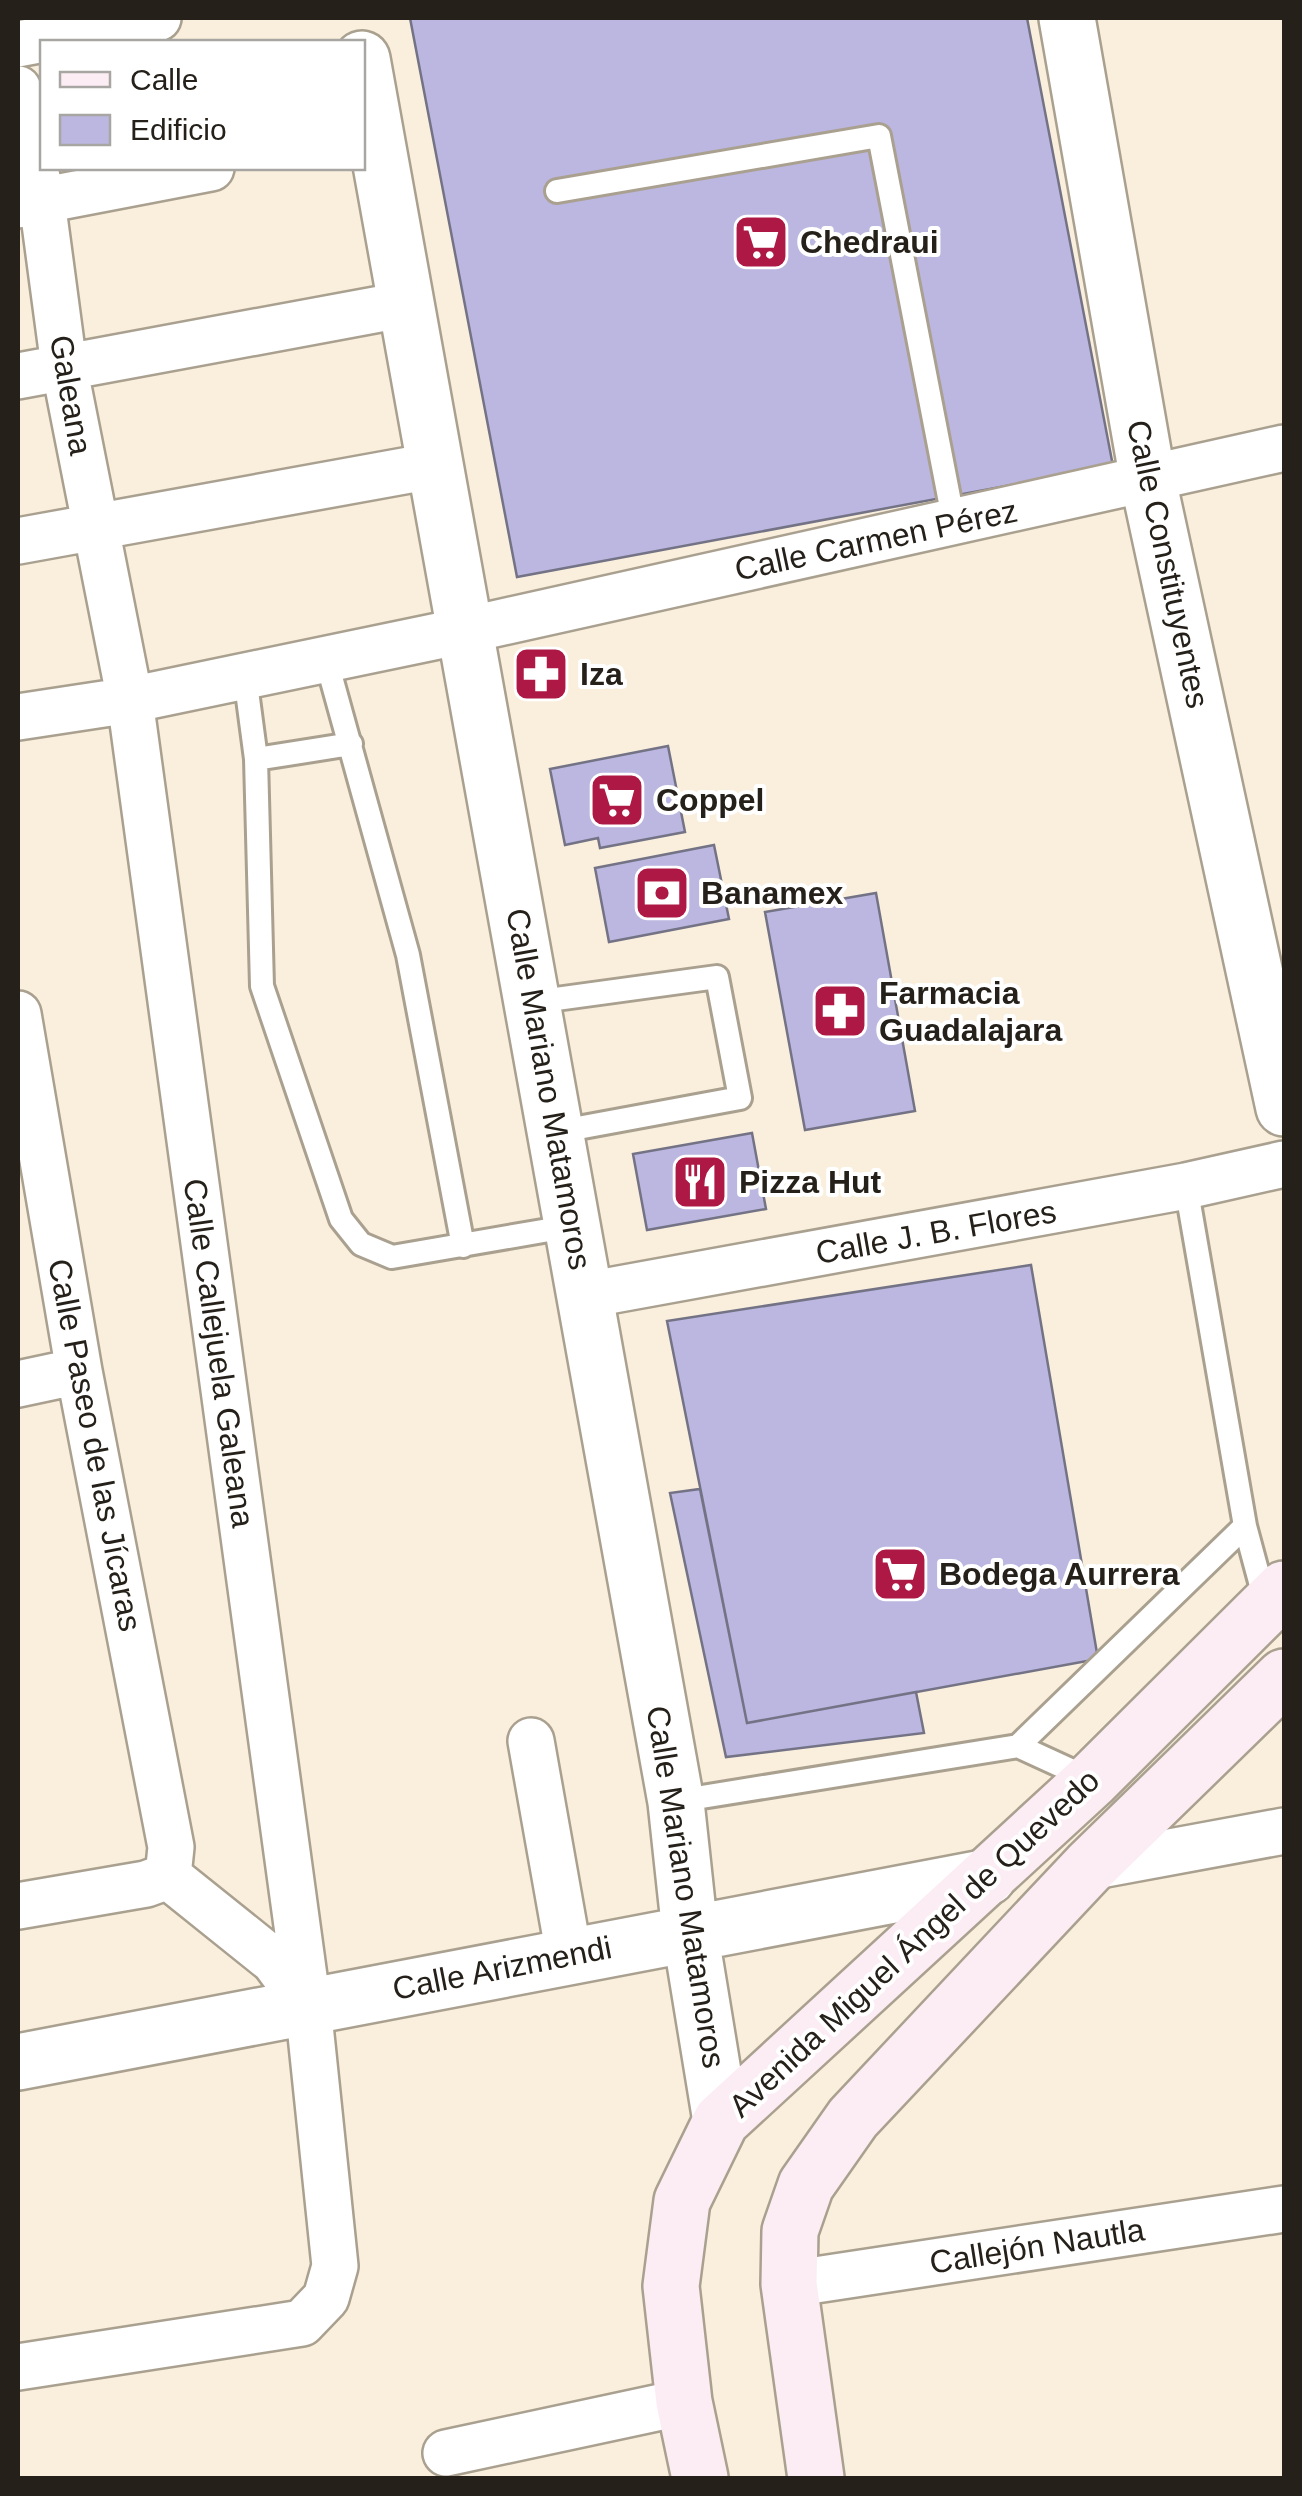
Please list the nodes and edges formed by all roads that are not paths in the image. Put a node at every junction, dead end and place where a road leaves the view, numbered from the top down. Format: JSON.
{"nodes":[{"id":1,"x":158,"y":18,"type":"edge"},
{"id":2,"x":1067,"y":18,"type":"edge"},
{"id":3,"x":18,"y":44,"type":"edge"},
{"id":4,"x":365,"y":88,"type":"edge"},
{"id":5,"x":18,"y":90,"type":"edge"},
{"id":6,"x":370,"y":137,"type":"edge"},
{"id":7,"x":201,"y":170,"type":"edge"},
{"id":8,"x":556,"y":190,"type":"dead end"},
{"id":9,"x":30,"y":203,"type":"edge"},
{"id":10,"x":407,"y":304,"type":"junction"},
{"id":11,"x":64,"y":366,"type":"junction"},
{"id":12,"x":18,"y":376,"type":"edge"},
{"id":13,"x":1284,"y":448,"type":"edge"},
{"id":14,"x":437,"y":465,"type":"junction"},
{"id":15,"x":1148,"y":480,"type":"junction"},
{"id":16,"x":954,"y":523,"type":"junction"},
{"id":17,"x":94,"y":526,"type":"junction"},
{"id":18,"x":18,"y":541,"type":"edge"},
{"id":19,"x":467,"y":630,"type":"junction"},
{"id":20,"x":326,"y":659,"type":"junction"},
{"id":21,"x":245,"y":676,"type":"junction"},
{"id":22,"x":130,"y":700,"type":"junction"},
{"id":23,"x":18,"y":717,"type":"edge"},
{"id":24,"x":351,"y":744,"type":"junction"},
{"id":25,"x":256,"y":759,"type":"junction"},
{"id":26,"x":534,"y":1002,"type":"junction"},
{"id":27,"x":18,"y":1014,"type":"edge"},
{"id":28,"x":1284,"y":1108,"type":"edge"},
{"id":29,"x":555,"y":1132,"type":"junction"},
{"id":30,"x":1284,"y":1164,"type":"edge"},
{"id":31,"x":1186,"y":1186,"type":"junction"},
{"id":32,"x":572,"y":1226,"type":"junction"},
{"id":33,"x":463,"y":1246,"type":"junction"},
{"id":34,"x":586,"y":1295,"type":"junction"},
{"id":35,"x":79,"y":1371,"type":"junction"},
{"id":36,"x":18,"y":1384,"type":"edge"},
{"id":37,"x":1245,"y":1526,"type":"junction"},
{"id":38,"x":1276,"y":1598,"type":"edge"},
{"id":39,"x":1284,"y":1677,"type":"edge"},
{"id":40,"x":531,"y":1741,"type":"dead end"},
{"id":41,"x":1018,"y":1746,"type":"junction"},
{"id":42,"x":1092,"y":1780,"type":"junction"},
{"id":43,"x":676,"y":1802,"type":"junction"},
{"id":44,"x":1284,"y":1831,"type":"edge"},
{"id":45,"x":1090,"y":1867,"type":"junction"},
{"id":46,"x":168,"y":1876,"type":"junction"},
{"id":47,"x":988,"y":1877,"type":"junction"},
{"id":48,"x":18,"y":1906,"type":"edge"},
{"id":49,"x":690,"y":1932,"type":"junction"},
{"id":50,"x":569,"y":1956,"type":"junction"},
{"id":51,"x":308,"y":2006,"type":"junction"},
{"id":52,"x":18,"y":2062,"type":"edge"},
{"id":53,"x":721,"y":2121,"type":"junction"},
{"id":54,"x":1284,"y":2209,"type":"edge"},
{"id":55,"x":789,"y":2284,"type":"junction"},
{"id":56,"x":18,"y":2367,"type":"edge"},
{"id":57,"x":684,"y":2402,"type":"junction"},
{"id":58,"x":446,"y":2453,"type":"dead end"},
{"id":59,"x":700,"y":2478,"type":"edge"},
{"id":60,"x":816,"y":2478,"type":"edge"}],
"edges":[{"from":1,"to":3,"type":"street"},
{"from":2,"to":15,"type":"street","name":"Calle Constituyentes"},
{"from":4,"to":6,"type":"street","name":"Calle Mariano Matamoros"},
{"from":5,"to":9,"type":"street","name":"Galeana"},
{"from":6,"to":10,"type":"street","name":"Calle Mariano Matamoros"},
{"from":7,"to":9,"type":"street"},
{"from":8,"to":16,"type":"lane"},
{"from":9,"to":11,"type":"street","name":"Galeana"},
{"from":10,"to":11,"type":"street"},
{"from":10,"to":14,"type":"street","name":"Calle Mariano Matamoros"},
{"from":11,"to":12,"type":"street"},
{"from":11,"to":17,"type":"street","name":"Galeana"},
{"from":13,"to":15,"type":"street","name":"Calle Carmen Pérez"},
{"from":14,"to":17,"type":"street"},
{"from":14,"to":19,"type":"street","name":"Calle Mariano Matamoros"},
{"from":15,"to":16,"type":"street","name":"Calle Carmen Pérez"},
{"from":15,"to":28,"type":"street","name":"Calle Constituyentes"},
{"from":16,"to":19,"type":"street","name":"Calle Carmen Pérez"},
{"from":17,"to":18,"type":"street"},
{"from":17,"to":22,"type":"street","name":"Galeana"},
{"from":19,"to":20,"type":"street","name":"Calle Carmen Pérez"},
{"from":19,"to":26,"type":"street","name":"Calle Mariano Matamoros"},
{"from":20,"to":21,"type":"street","name":"Calle Carmen Pérez"},
{"from":20,"to":24,"type":"lane"},
{"from":21,"to":22,"type":"street","name":"Calle Carmen Pérez"},
{"from":21,"to":25,"type":"lane"},
{"from":22,"to":23,"type":"street","name":"Calle Carmen Pérez"},
{"from":22,"to":51,"type":"street","name":"Calle Callejuela Galeana"},
{"from":24,"to":25,"type":"lane"},
{"from":24,"to":33,"type":"lane"},
{"from":25,"to":33,"type":"lane"},
{"from":26,"to":29,"type":"street","name":"Calle Mariano Matamoros"},
{"from":26,"to":29,"type":"lane"},
{"from":27,"to":35,"type":"street","name":"Calle Paseo de las Jícaras"},
{"from":29,"to":32,"type":"street","name":"Calle Mariano Matamoros"},
{"from":30,"to":31,"type":"street","name":"Calle J. B. Flores"},
{"from":31,"to":34,"type":"street","name":"Calle J. B. Flores"},
{"from":31,"to":37,"type":"lane"},
{"from":32,"to":33,"type":"lane"},
{"from":32,"to":34,"type":"street","name":"Calle Mariano Matamoros"},
{"from":34,"to":43,"type":"street","name":"Calle Mariano Matamoros"},
{"from":35,"to":36,"type":"street"},
{"from":35,"to":46,"type":"street","name":"Calle Paseo de las Jícaras"},
{"from":37,"to":38,"type":"lane"},
{"from":37,"to":41,"type":"lane"},
{"from":38,"to":42,"type":"main road","name":"Avenida Miguel Ángel de Quevedo"},
{"from":39,"to":45,"type":"main road","name":"Avenida Miguel Ángel de Quevedo"},
{"from":40,"to":50,"type":"street"},
{"from":41,"to":42,"type":"lane"},
{"from":41,"to":43,"type":"lane"},
{"from":42,"to":47,"type":"main road","name":"Avenida Miguel Ángel de Quevedo"},
{"from":43,"to":49,"type":"street","name":"Calle Mariano Matamoros"},
{"from":44,"to":45,"type":"street"},
{"from":45,"to":55,"type":"main road","name":"Avenida Miguel Ángel de Quevedo"},
{"from":46,"to":48,"type":"street"},
{"from":46,"to":51,"type":"street"},
{"from":47,"to":49,"type":"street","name":"Calle Arizmendi"},
{"from":47,"to":53,"type":"main road","name":"Avenida Miguel Ángel de Quevedo"},
{"from":49,"to":50,"type":"street","name":"Calle Arizmendi"},
{"from":49,"to":53,"type":"street","name":"Calle Mariano Matamoros"},
{"from":50,"to":51,"type":"street","name":"Calle Arizmendi"},
{"from":51,"to":52,"type":"street","name":"Calle Arizmendi"},
{"from":51,"to":56,"type":"street","name":"Calle Callejuela Galeana"},
{"from":53,"to":57,"type":"main road","name":"Avenida Miguel Ángel de Quevedo"},
{"from":54,"to":55,"type":"street","name":"Callejón Nautla"},
{"from":55,"to":60,"type":"main road","name":"Avenida Miguel Ángel de Quevedo"},
{"from":57,"to":58,"type":"street"},
{"from":57,"to":59,"type":"main road","name":"Avenida Miguel Ángel de Quevedo"}]}
